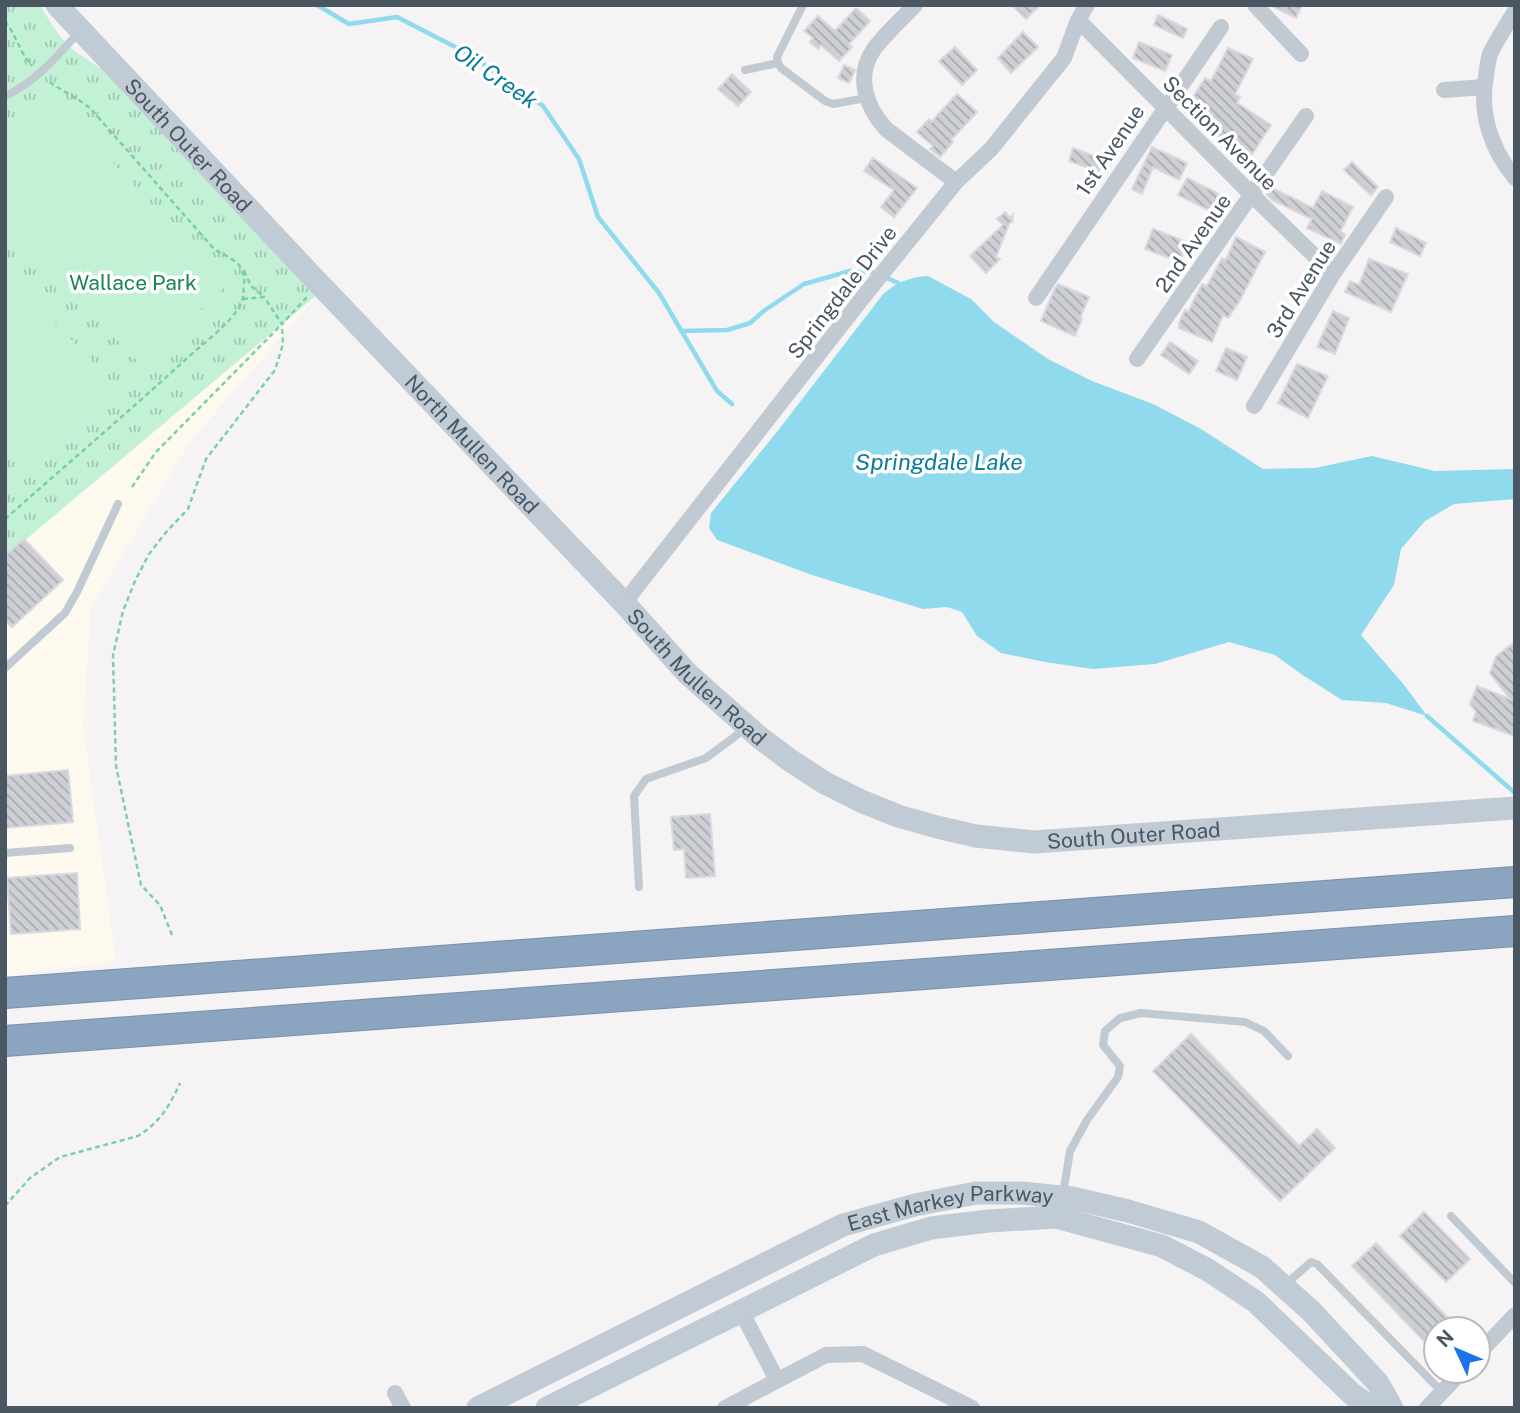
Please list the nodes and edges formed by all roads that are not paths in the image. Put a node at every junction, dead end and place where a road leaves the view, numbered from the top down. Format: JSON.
{"nodes":[{"id":1,"x":57,"y":5,"type":"edge"},
{"id":2,"x":803,"y":5,"type":"edge"},
{"id":3,"x":915,"y":5,"type":"edge"},
{"id":4,"x":1255,"y":5,"type":"edge"},
{"id":5,"x":1515,"y":11,"type":"edge"},
{"id":6,"x":1082,"y":12,"type":"edge"},
{"id":7,"x":1221,"y":27,"type":"dead end"},
{"id":8,"x":80,"y":30,"type":"junction"},
{"id":9,"x":1301,"y":54,"type":"dead end"},
{"id":10,"x":778,"y":63,"type":"junction"},
{"id":11,"x":745,"y":70,"type":"dead end"},
{"id":12,"x":1484,"y":87,"type":"junction"},
{"id":13,"x":1444,"y":90,"type":"dead end"},
{"id":14,"x":5,"y":96,"type":"edge"},
{"id":15,"x":866,"y":98,"type":"junction"},
{"id":16,"x":1165,"y":108,"type":"junction"},
{"id":17,"x":1306,"y":116,"type":"dead end"},
{"id":18,"x":1515,"y":178,"type":"edge"},
{"id":19,"x":956,"y":182,"type":"junction"},
{"id":20,"x":1252,"y":195,"type":"junction"},
{"id":21,"x":1386,"y":197,"type":"dead end"},
{"id":22,"x":1333,"y":274,"type":"junction"},
{"id":23,"x":320,"y":284,"type":"joint"},
{"id":24,"x":1036,"y":298,"type":"dead end"},
{"id":25,"x":1137,"y":359,"type":"dead end"},
{"id":26,"x":1254,"y":406,"type":"dead end"},
{"id":27,"x":118,"y":504,"type":"dead end"},
{"id":28,"x":624,"y":603,"type":"junction"},
{"id":29,"x":5,"y":668,"type":"edge"},
{"id":30,"x":748,"y":727,"type":"junction"},
{"id":31,"x":772,"y":747,"type":"joint"},
{"id":32,"x":1515,"y":808,"type":"edge"},
{"id":33,"x":70,"y":848,"type":"dead end"},
{"id":34,"x":5,"y":853,"type":"edge"},
{"id":35,"x":1515,"y":882,"type":"edge"},
{"id":36,"x":639,"y":887,"type":"dead end"},
{"id":37,"x":1515,"y":932,"type":"edge"},
{"id":38,"x":5,"y":993,"type":"edge"},
{"id":39,"x":5,"y":1041,"type":"edge"},
{"id":40,"x":1288,"y":1056,"type":"dead end"},
{"id":41,"x":1063,"y":1197,"type":"junction"},
{"id":42,"x":1451,"y":1216,"type":"dead end"},
{"id":43,"x":1515,"y":1283,"type":"edge"},
{"id":44,"x":1283,"y":1286,"type":"junction"},
{"id":45,"x":741,"y":1311,"type":"junction"},
{"id":46,"x":1515,"y":1315,"type":"edge"},
{"id":47,"x":1492,"y":1339,"type":"edge"},
{"id":48,"x":777,"y":1380,"type":"junction"},
{"id":49,"x":1449,"y":1385,"type":"edge"},
{"id":50,"x":1442,"y":1392,"type":"junction"},
{"id":51,"x":395,"y":1393,"type":"dead end"},
{"id":52,"x":403,"y":1408,"type":"edge"},
{"id":53,"x":478,"y":1408,"type":"edge"},
{"id":54,"x":547,"y":1408,"type":"edge"},
{"id":55,"x":725,"y":1408,"type":"edge"},
{"id":56,"x":972,"y":1408,"type":"edge"},
{"id":57,"x":1372,"y":1408,"type":"edge"},
{"id":58,"x":1392,"y":1408,"type":"edge"},
{"id":59,"x":1427,"y":1408,"type":"edge"}],
"edges":[{"from":1,"to":8,"type":"street","name":"South Outer Road"},
{"from":2,"to":10,"type":"lane"},
{"from":3,"to":15,"type":"street"},
{"from":4,"to":9,"type":"street"},
{"from":5,"to":12,"type":"street"},
{"from":6,"to":16,"type":"street","name":"Section Avenue"},
{"from":6,"to":19,"type":"street","name":"Springdale Drive"},
{"from":7,"to":16,"type":"street","name":"1st Avenue"},
{"from":8,"to":14,"type":"lane"},
{"from":8,"to":23,"type":"street","name":"South Outer Road"},
{"from":10,"to":11,"type":"lane"},
{"from":10,"to":15,"type":"lane"},
{"from":12,"to":13,"type":"street"},
{"from":12,"to":18,"type":"street"},
{"from":15,"to":19,"type":"street"},
{"from":16,"to":20,"type":"street","name":"Section Avenue"},
{"from":16,"to":24,"type":"street","name":"1st Avenue"},
{"from":17,"to":20,"type":"street","name":"2nd Avenue"},
{"from":19,"to":28,"type":"street","name":"Springdale Drive"},
{"from":20,"to":22,"type":"street","name":"Section Avenue"},
{"from":20,"to":25,"type":"street","name":"2nd Avenue"},
{"from":21,"to":22,"type":"street","name":"3rd Avenue"},
{"from":22,"to":26,"type":"street","name":"3rd Avenue"},
{"from":23,"to":28,"type":"street","name":"North Mullen Road"},
{"from":27,"to":29,"type":"lane"},
{"from":28,"to":30,"type":"street","name":"South Mullen Road"},
{"from":30,"to":31,"type":"street","name":"South Mullen Road"},
{"from":30,"to":36,"type":"lane"},
{"from":31,"to":32,"type":"street","name":"South Outer Road"},
{"from":33,"to":34,"type":"lane"},
{"from":35,"to":38,"type":"highway"},
{"from":37,"to":39,"type":"highway"},
{"from":40,"to":41,"type":"lane"},
{"from":41,"to":44,"type":"street","name":"East Markey Parkway"},
{"from":41,"to":53,"type":"street","name":"East Markey Parkway"},
{"from":42,"to":43,"type":"lane"},
{"from":44,"to":50,"type":"lane"},
{"from":44,"to":58,"type":"street","name":"East Markey Parkway"},
{"from":45,"to":48,"type":"street"},
{"from":45,"to":54,"type":"street","name":"East Markey Parkway"},
{"from":45,"to":57,"type":"street","name":"East Markey Parkway"},
{"from":46,"to":47,"type":"street"},
{"from":48,"to":55,"type":"street"},
{"from":48,"to":56,"type":"street"},
{"from":49,"to":50,"type":"street"},
{"from":50,"to":59,"type":"street"},
{"from":51,"to":52,"type":"street"}]}
